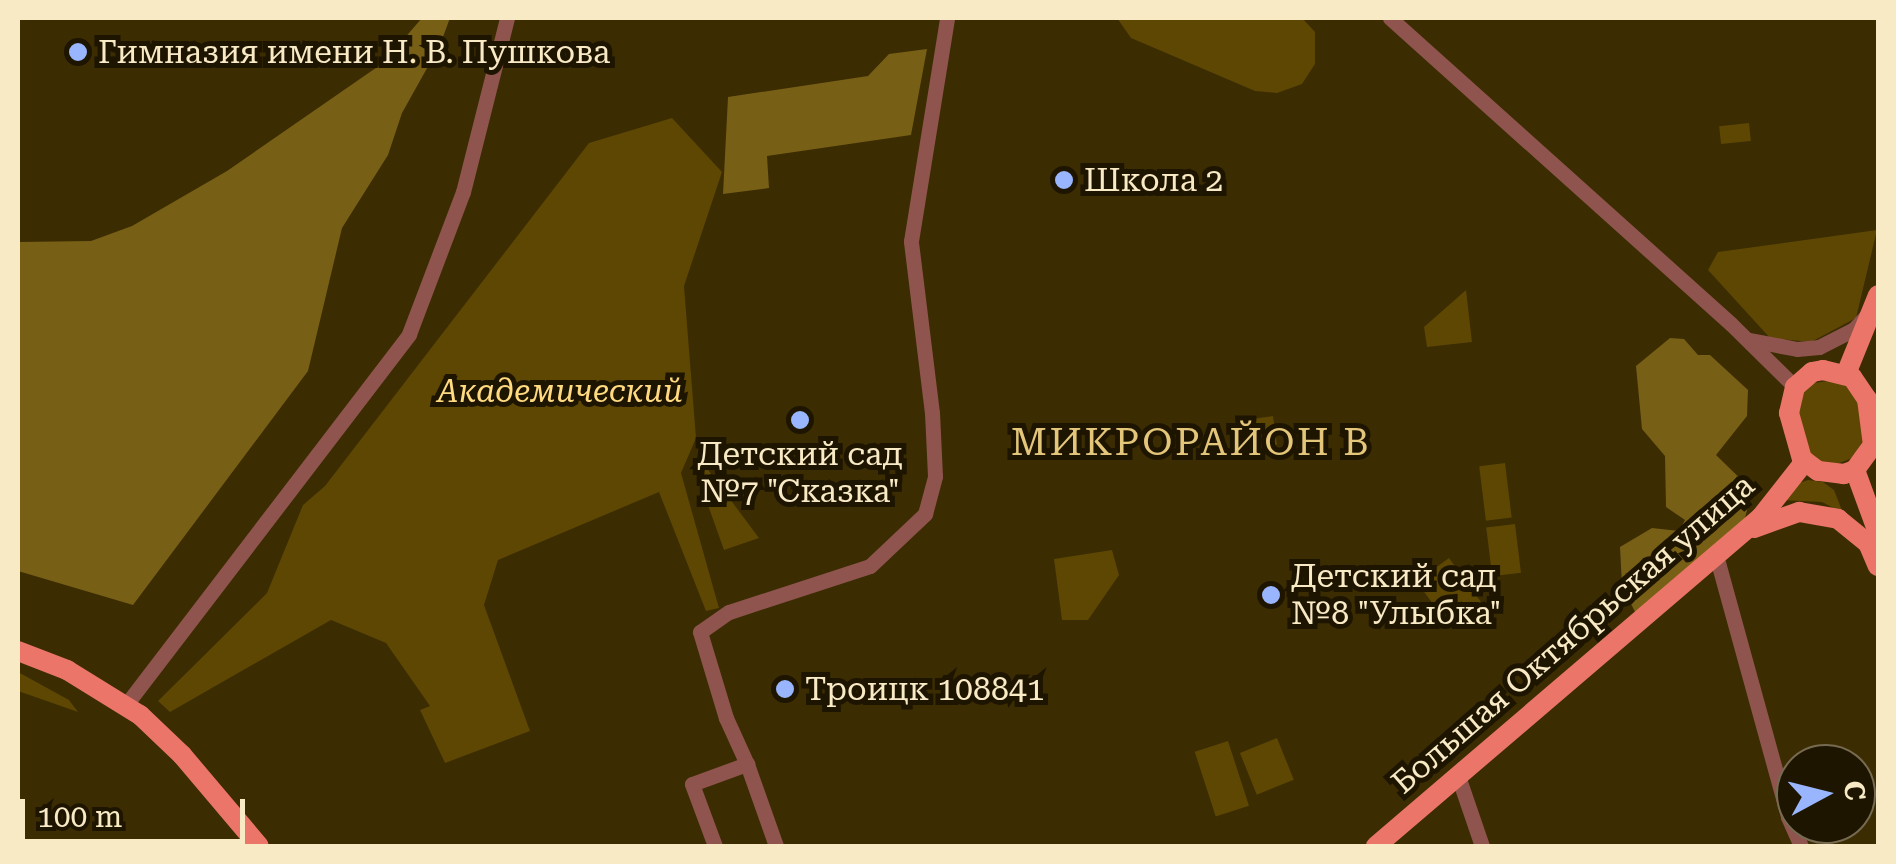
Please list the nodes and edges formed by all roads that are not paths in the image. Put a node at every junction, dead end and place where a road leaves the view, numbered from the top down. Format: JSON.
{"nodes":[{"id":1,"x":507,"y":18,"type":"edge"},
{"id":2,"x":947,"y":18,"type":"edge"},
{"id":3,"x":1390,"y":18,"type":"edge"},
{"id":4,"x":1877,"y":300,"type":"edge"},
{"id":5,"x":1746,"y":338,"type":"junction"},
{"id":6,"x":1846,"y":374,"type":"junction"},
{"id":7,"x":1795,"y":387,"type":"junction"},
{"id":8,"x":1876,"y":439,"type":"edge"},
{"id":9,"x":1805,"y":462,"type":"junction"},
{"id":10,"x":1855,"y":470,"type":"junction"},
{"id":11,"x":1742,"y":533,"type":"junction"},
{"id":12,"x":1878,"y":533,"type":"edge"},
{"id":13,"x":1716,"y":555,"type":"junction"},
{"id":14,"x":1878,"y":566,"type":"edge"},
{"id":15,"x":18,"y":651,"type":"edge"},
{"id":16,"x":125,"y":706,"type":"junction"},
{"id":17,"x":748,"y":764,"type":"junction"},
{"id":18,"x":1458,"y":776,"type":"junction"},
{"id":19,"x":259,"y":846,"type":"edge"},
{"id":20,"x":715,"y":846,"type":"edge"},
{"id":21,"x":776,"y":846,"type":"edge"},
{"id":22,"x":1376,"y":846,"type":"edge"},
{"id":23,"x":1482,"y":846,"type":"edge"},
{"id":24,"x":1801,"y":846,"type":"edge"}],
"edges":[{"from":1,"to":16,"type":"street"},
{"from":2,"to":17,"type":"street"},
{"from":3,"to":5,"type":"street"},
{"from":4,"to":5,"type":"street"},
{"from":4,"to":6,"type":"main road"},
{"from":5,"to":7,"type":"street"},
{"from":6,"to":7,"type":"main road"},
{"from":6,"to":8,"type":"main road"},
{"from":7,"to":9,"type":"main road"},
{"from":8,"to":10,"type":"main road"},
{"from":9,"to":10,"type":"main road"},
{"from":9,"to":11,"type":"main road","name":"Большая Октябрьская улица"},
{"from":10,"to":12,"type":"main road"},
{"from":11,"to":13,"type":"main road","name":"Большая Октябрьская улица"},
{"from":11,"to":14,"type":"main road"},
{"from":13,"to":18,"type":"main road","name":"Большая Октябрьская улица"},
{"from":13,"to":24,"type":"street"},
{"from":15,"to":16,"type":"main road"},
{"from":16,"to":19,"type":"main road"},
{"from":17,"to":20,"type":"street"},
{"from":17,"to":21,"type":"street"},
{"from":18,"to":22,"type":"main road","name":"Большая Октябрьская улица"},
{"from":18,"to":23,"type":"street"}]}
